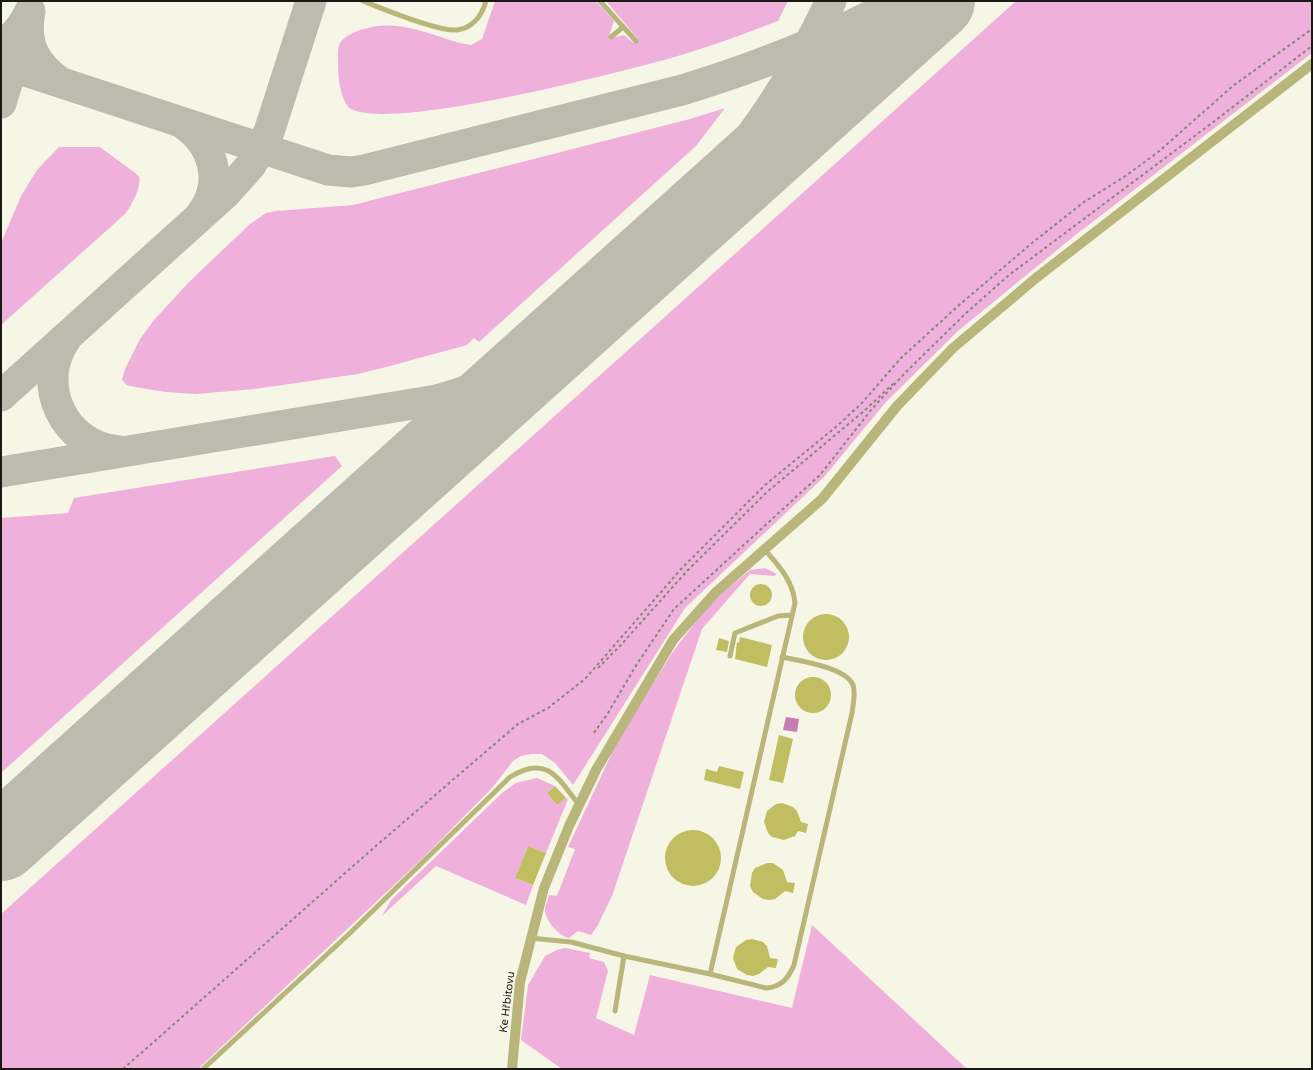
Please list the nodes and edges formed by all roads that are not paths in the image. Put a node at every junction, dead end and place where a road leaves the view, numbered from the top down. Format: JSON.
{"nodes":[{"id":1,"x":363,"y":1,"type":"edge"},
{"id":2,"x":486,"y":1,"type":"edge"},
{"id":3,"x":600,"y":1,"type":"edge"},
{"id":4,"x":623,"y":27,"type":"junction"},
{"id":5,"x":611,"y":37,"type":"dead end"},
{"id":6,"x":636,"y":41,"type":"dead end"},
{"id":7,"x":1312,"y":64,"type":"edge"},
{"id":8,"x":766,"y":550,"type":"junction"},
{"id":9,"x":792,"y":615,"type":"junction"},
{"id":10,"x":730,"y":656,"type":"dead end"},
{"id":11,"x":782,"y":657,"type":"junction"},
{"id":12,"x":579,"y":805,"type":"junction"},
{"id":13,"x":530,"y":938,"type":"junction"},
{"id":14,"x":624,"y":956,"type":"junction"},
{"id":15,"x":710,"y":974,"type":"junction"},
{"id":16,"x":616,"y":1010,"type":"dead end"},
{"id":17,"x":203,"y":1069,"type":"edge"},
{"id":18,"x":512,"y":1069,"type":"edge"}],
"edges":[{"from":1,"to":2,"type":"lane"},
{"from":3,"to":4,"type":"lane"},
{"from":4,"to":5,"type":"lane"},
{"from":4,"to":6,"type":"lane"},
{"from":7,"to":8,"type":"street","name":"Ke Hřbitovu"},
{"from":8,"to":9,"type":"lane"},
{"from":8,"to":12,"type":"street","name":"Ke Hřbitovu"},
{"from":9,"to":10,"type":"lane"},
{"from":9,"to":11,"type":"lane"},
{"from":11,"to":15,"type":"lane"},
{"from":11,"to":15,"type":"lane"},
{"from":12,"to":13,"type":"street","name":"Ke Hřbitovu"},
{"from":12,"to":17,"type":"lane"},
{"from":13,"to":14,"type":"lane"},
{"from":13,"to":18,"type":"street","name":"Ke Hřbitovu"},
{"from":14,"to":15,"type":"lane"},
{"from":14,"to":16,"type":"lane"}]}
